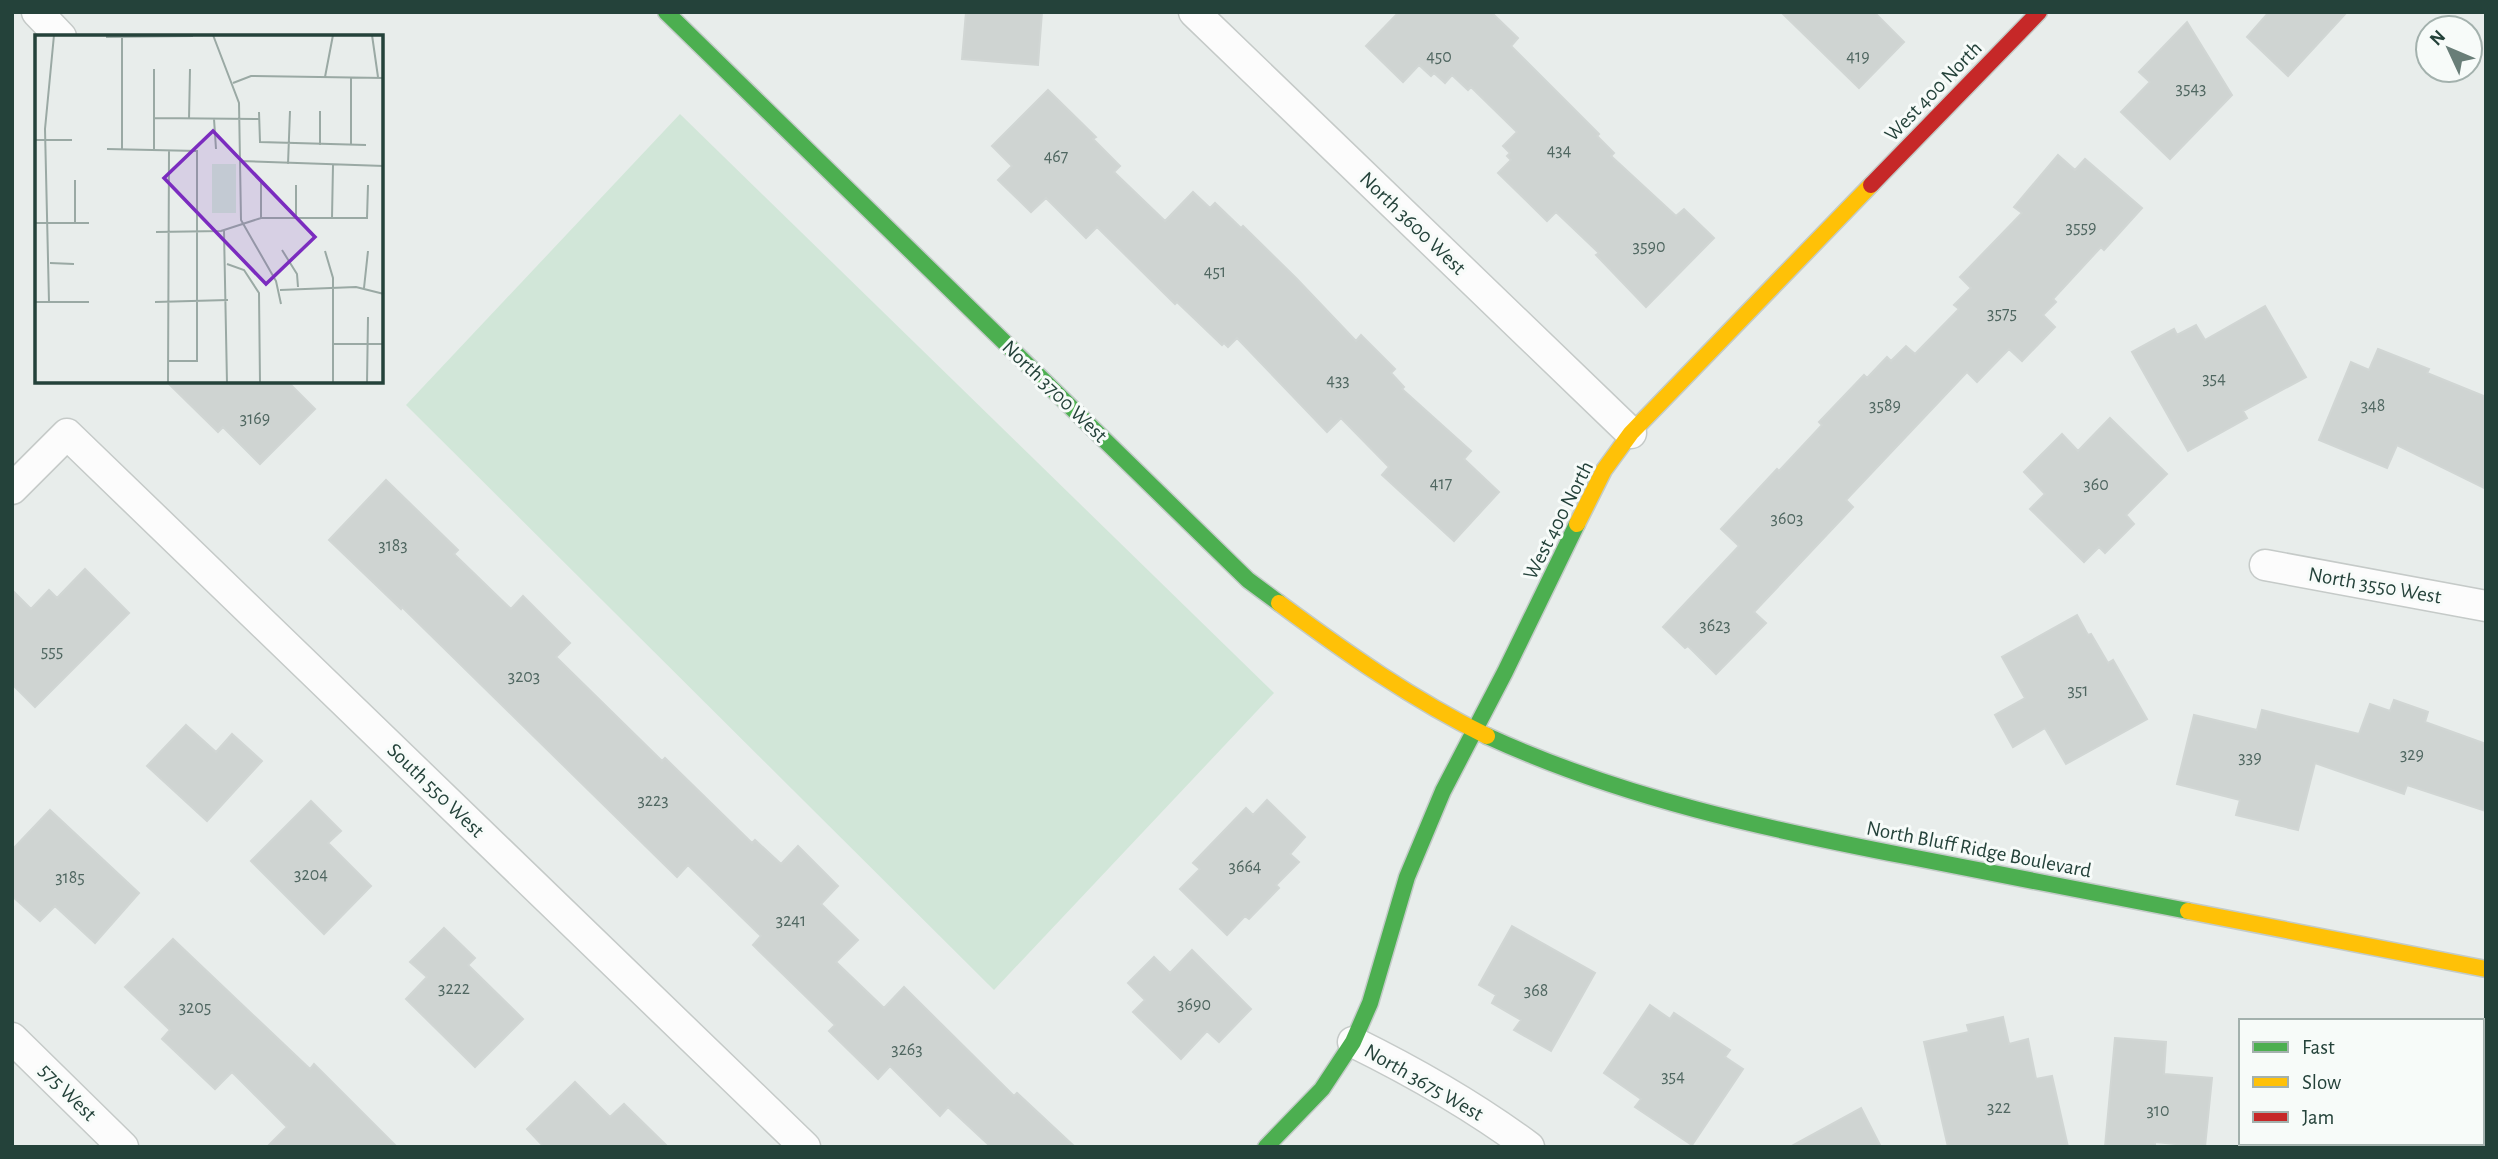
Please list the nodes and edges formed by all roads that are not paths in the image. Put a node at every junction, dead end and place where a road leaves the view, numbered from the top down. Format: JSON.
{"nodes":[{"id":1,"x":37,"y":12,"type":"edge"},
{"id":2,"x":666,"y":12,"type":"edge"},
{"id":3,"x":1194,"y":12,"type":"edge"},
{"id":4,"x":2039,"y":12,"type":"edge"},
{"id":5,"x":59,"y":35,"type":"edge"},
{"id":6,"x":1632,"y":433,"type":"junction"},
{"id":7,"x":12,"y":489,"type":"edge"},
{"id":8,"x":2265,"y":565,"type":"dead end"},
{"id":9,"x":2486,"y":606,"type":"edge"},
{"id":10,"x":1476,"y":729,"type":"junction"},
{"id":11,"x":2486,"y":969,"type":"edge"},
{"id":12,"x":12,"y":1038,"type":"edge"},
{"id":13,"x":1353,"y":1042,"type":"junction"},
{"id":14,"x":123,"y":1147,"type":"edge"},
{"id":15,"x":805,"y":1147,"type":"edge"},
{"id":16,"x":1266,"y":1147,"type":"edge"},
{"id":17,"x":1529,"y":1147,"type":"edge"}],
"edges":[{"from":1,"to":5,"type":"street"},
{"from":2,"to":10,"type":"street","name":"North 3700 West"},
{"from":3,"to":6,"type":"street","name":"North 3600 West"},
{"from":4,"to":6,"type":"street","name":"West 400 North"},
{"from":6,"to":10,"type":"street","name":"West 400 North"},
{"from":7,"to":15,"type":"street","name":"South 550 West"},
{"from":8,"to":9,"type":"street","name":"North 3550 West"},
{"from":10,"to":11,"type":"street","name":"North Bluff Ridge Boulevard"},
{"from":10,"to":13,"type":"street","name":"West 400 North"},
{"from":12,"to":14,"type":"street","name":"575 West"},
{"from":13,"to":16,"type":"street","name":"West 400 North"},
{"from":13,"to":17,"type":"street","name":"North 3675 West"}]}
